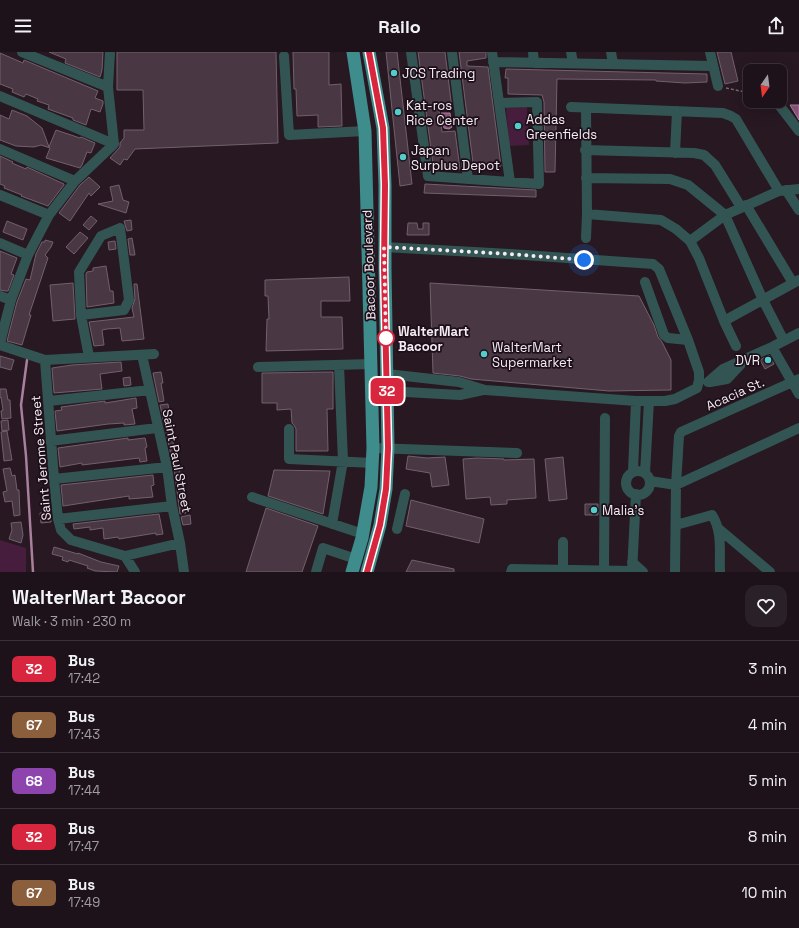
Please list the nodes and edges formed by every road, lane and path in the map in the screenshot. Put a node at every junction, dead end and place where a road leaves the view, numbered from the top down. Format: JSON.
{"nodes":[{"id":1,"x":22,"y":52,"type":"edge"},
{"id":2,"x":110,"y":52,"type":"edge"},
{"id":3,"x":353,"y":52,"type":"edge"},
{"id":4,"x":369,"y":52,"type":"edge"},
{"id":5,"x":411,"y":52,"type":"edge"},
{"id":6,"x":452,"y":52,"type":"edge"},
{"id":7,"x":533,"y":52,"type":"edge"},
{"id":8,"x":571,"y":52,"type":"edge"},
{"id":9,"x":611,"y":52,"type":"edge"},
{"id":10,"x":710,"y":52,"type":"edge"},
{"id":11,"x":284,"y":56,"type":"dead end"},
{"id":12,"x":493,"y":57,"type":"edge"},
{"id":13,"x":534,"y":63,"type":"junction"},
{"id":14,"x":572,"y":63,"type":"junction"},
{"id":15,"x":613,"y":64,"type":"junction"},
{"id":16,"x":713,"y":66,"type":"junction"},
{"id":17,"x":718,"y":86,"type":"joint"},
{"id":18,"x":108,"y":87,"type":"junction"},
{"id":19,"x":743,"y":91,"type":"edge"},
{"id":20,"x":0,"y":96,"type":"edge"},
{"id":21,"x":499,"y":103,"type":"junction"},
{"id":22,"x":570,"y":107,"type":"dead end"},
{"id":23,"x":586,"y":108,"type":"junction"},
{"id":24,"x":781,"y":108,"type":"edge"},
{"id":25,"x":677,"y":111,"type":"junction"},
{"id":26,"x":365,"y":131,"type":"junction"},
{"id":27,"x":799,"y":131,"type":"edge"},
{"id":28,"x":114,"y":144,"type":"junction"},
{"id":29,"x":0,"y":149,"type":"edge"},
{"id":30,"x":585,"y":150,"type":"junction"},
{"id":31,"x":675,"y":153,"type":"junction"},
{"id":32,"x":586,"y":178,"type":"junction"},
{"id":33,"x":468,"y":179,"type":"junction"},
{"id":34,"x":75,"y":181,"type":"junction"},
{"id":35,"x":510,"y":182,"type":"junction"},
{"id":36,"x":799,"y":189,"type":"edge"},
{"id":37,"x":783,"y":191,"type":"junction"},
{"id":38,"x":0,"y":195,"type":"edge"},
{"id":39,"x":743,"y":206,"type":"junction"},
{"id":40,"x":799,"y":210,"type":"edge"},
{"id":41,"x":49,"y":214,"type":"junction"},
{"id":42,"x":587,"y":214,"type":"junction"},
{"id":43,"x":725,"y":215,"type":"junction"},
{"id":44,"x":586,"y":238,"type":"dead end"},
{"id":45,"x":690,"y":241,"type":"junction"},
{"id":46,"x":0,"y":243,"type":"edge"},
{"id":47,"x":384,"y":247,"type":"junction"},
{"id":48,"x":28,"y":255,"type":"junction"},
{"id":49,"x":645,"y":282,"type":"dead end"},
{"id":50,"x":796,"y":282,"type":"edge"},
{"id":51,"x":0,"y":296,"type":"edge"},
{"id":52,"x":11,"y":300,"type":"junction"},
{"id":53,"x":763,"y":300,"type":"junction"},
{"id":54,"x":81,"y":315,"type":"junction"},
{"id":55,"x":724,"y":321,"type":"junction"},
{"id":56,"x":799,"y":333,"type":"edge"},
{"id":57,"x":688,"y":340,"type":"junction"},
{"id":58,"x":784,"y":341,"type":"junction"},
{"id":59,"x":0,"y":344,"type":"edge"},
{"id":60,"x":736,"y":346,"type":"dead end"},
{"id":61,"x":772,"y":347,"type":"junction"},
{"id":62,"x":154,"y":354,"type":"dead end"},
{"id":63,"x":142,"y":355,"type":"junction"},
{"id":64,"x":89,"y":357,"type":"junction"},
{"id":65,"x":45,"y":360,"type":"junction"},
{"id":66,"x":372,"y":364,"type":"junction"},
{"id":67,"x":339,"y":365,"type":"junction"},
{"id":68,"x":258,"y":367,"type":"dead end"},
{"id":69,"x":387,"y":374,"type":"junction"},
{"id":70,"x":444,"y":381,"type":"junction"},
{"id":71,"x":796,"y":381,"type":"edge"},
{"id":72,"x":697,"y":388,"type":"junction"},
{"id":73,"x":150,"y":390,"type":"junction"},
{"id":74,"x":387,"y":390,"type":"junction"},
{"id":75,"x":485,"y":390,"type":"junction"},
{"id":76,"x":443,"y":394,"type":"junction"},
{"id":77,"x":799,"y":394,"type":"edge"},
{"id":78,"x":49,"y":401,"type":"junction"},
{"id":79,"x":636,"y":401,"type":"junction"},
{"id":80,"x":649,"y":401,"type":"junction"},
{"id":81,"x":605,"y":418,"type":"dead end"},
{"id":82,"x":157,"y":428,"type":"junction"},
{"id":83,"x":799,"y":428,"type":"edge"},
{"id":84,"x":289,"y":429,"type":"dead end"},
{"id":85,"x":50,"y":441,"type":"junction"},
{"id":86,"x":373,"y":448,"type":"junction"},
{"id":87,"x":388,"y":448,"type":"junction"},
{"id":88,"x":517,"y":453,"type":"dead end"},
{"id":89,"x":343,"y":461,"type":"junction"},
{"id":90,"x":373,"y":462,"type":"junction"},
{"id":91,"x":167,"y":466,"type":"junction"},
{"id":92,"x":633,"y":472,"type":"junction"},
{"id":93,"x":648,"y":477,"type":"junction"},
{"id":94,"x":54,"y":479,"type":"junction"},
{"id":95,"x":676,"y":485,"type":"junction"},
{"id":96,"x":405,"y":494,"type":"dead end"},
{"id":97,"x":636,"y":494,"type":"junction"},
{"id":98,"x":252,"y":497,"type":"dead end"},
{"id":99,"x":172,"y":506,"type":"junction"},
{"id":100,"x":58,"y":519,"type":"junction"},
{"id":101,"x":332,"y":524,"type":"junction"},
{"id":102,"x":676,"y":525,"type":"junction"},
{"id":103,"x":397,"y":529,"type":"dead end"},
{"id":104,"x":719,"y":529,"type":"junction"},
{"id":105,"x":363,"y":534,"type":"junction"},
{"id":106,"x":563,"y":542,"type":"dead end"},
{"id":107,"x":180,"y":543,"type":"junction"},
{"id":108,"x":125,"y":556,"type":"junction"},
{"id":109,"x":356,"y":559,"type":"junction"},
{"id":110,"x":632,"y":568,"type":"edge"},
{"id":111,"x":563,"y":570,"type":"junction"},
{"id":112,"x":604,"y":570,"type":"junction"},
{"id":113,"x":135,"y":572,"type":"edge"},
{"id":114,"x":184,"y":572,"type":"edge"},
{"id":115,"x":316,"y":572,"type":"edge"},
{"id":116,"x":352,"y":572,"type":"edge"},
{"id":117,"x":367,"y":572,"type":"edge"},
{"id":118,"x":511,"y":572,"type":"edge"},
{"id":119,"x":643,"y":572,"type":"edge"},
{"id":120,"x":675,"y":572,"type":"edge"},
{"id":121,"x":720,"y":572,"type":"edge"},
{"id":122,"x":770,"y":572,"type":"edge"}],
"edges":[{"from":1,"to":18,"type":"street"},
{"from":2,"to":18,"type":"street"},
{"from":3,"to":26,"type":"main road","name":"Bacoor Boulevard"},
{"from":4,"to":47,"type":"main road","name":"Bacoor Boulevard"},
{"from":5,"to":33,"type":"street"},
{"from":6,"to":33,"type":"street"},
{"from":7,"to":13,"type":"street"},
{"from":8,"to":14,"type":"street"},
{"from":9,"to":15,"type":"street"},
{"from":10,"to":16,"type":"street"},
{"from":11,"to":26,"type":"street"},
{"from":12,"to":13,"type":"street"},
{"from":12,"to":21,"type":"street"},
{"from":13,"to":14,"type":"street"},
{"from":14,"to":15,"type":"street"},
{"from":15,"to":16,"type":"street"},
{"from":16,"to":17,"type":"street"},
{"from":17,"to":19,"type":"path"},
{"from":18,"to":28,"type":"street"},
{"from":20,"to":28,"type":"street"},
{"from":21,"to":35,"type":"street"},
{"from":21,"to":35,"type":"street"},
{"from":22,"to":23,"type":"street"},
{"from":23,"to":25,"type":"street"},
{"from":23,"to":30,"type":"street"},
{"from":24,"to":27,"type":"street"},
{"from":25,"to":31,"type":"street"},
{"from":25,"to":37,"type":"street"},
{"from":26,"to":66,"type":"main road","name":"Bacoor Boulevard"},
{"from":28,"to":34,"type":"street"},
{"from":29,"to":34,"type":"street"},
{"from":30,"to":31,"type":"street"},
{"from":30,"to":32,"type":"street"},
{"from":31,"to":39,"type":"street"},
{"from":32,"to":42,"type":"street"},
{"from":32,"to":43,"type":"street"},
{"from":33,"to":35,"type":"street"},
{"from":34,"to":41,"type":"street"},
{"from":36,"to":37,"type":"street"},
{"from":37,"to":39,"type":"street"},
{"from":37,"to":40,"type":"street"},
{"from":38,"to":41,"type":"street"},
{"from":39,"to":43,"type":"street"},
{"from":39,"to":50,"type":"street"},
{"from":41,"to":48,"type":"street"},
{"from":42,"to":44,"type":"street"},
{"from":42,"to":45,"type":"street"},
{"from":43,"to":45,"type":"street"},
{"from":43,"to":53,"type":"street"},
{"from":45,"to":55,"type":"street"},
{"from":46,"to":48,"type":"street"},
{"from":47,"to":57,"type":"street"},
{"from":47,"to":69,"type":"main road","name":"Bacoor Boulevard"},
{"from":48,"to":52,"type":"street"},
{"from":49,"to":57,"type":"street"},
{"from":50,"to":53,"type":"street"},
{"from":51,"to":52,"type":"street"},
{"from":52,"to":59,"type":"street"},
{"from":53,"to":55,"type":"street"},
{"from":53,"to":58,"type":"street"},
{"from":54,"to":54,"type":"street"},
{"from":54,"to":64,"type":"street"},
{"from":55,"to":60,"type":"street"},
{"from":56,"to":58,"type":"street"},
{"from":57,"to":72,"type":"street"},
{"from":58,"to":61,"type":"street"},
{"from":59,"to":65,"type":"street"},
{"from":61,"to":71,"type":"street"},
{"from":61,"to":72,"type":"street"},
{"from":62,"to":63,"type":"street"},
{"from":63,"to":64,"type":"street"},
{"from":63,"to":73,"type":"street","name":"Saint Paul Street"},
{"from":64,"to":65,"type":"street"},
{"from":65,"to":78,"type":"street","name":"Saint Jerome Street"},
{"from":66,"to":67,"type":"street"},
{"from":66,"to":86,"type":"main road","name":"Bacoor Boulevard"},
{"from":67,"to":68,"type":"street"},
{"from":67,"to":89,"type":"street"},
{"from":69,"to":70,"type":"street"},
{"from":69,"to":74,"type":"main road","name":"Bacoor Boulevard"},
{"from":70,"to":75,"type":"street"},
{"from":70,"to":76,"type":"street"},
{"from":71,"to":77,"type":"street"},
{"from":71,"to":95,"type":"street","name":"Acacia St."},
{"from":72,"to":80,"type":"street"},
{"from":73,"to":78,"type":"street"},
{"from":73,"to":82,"type":"street","name":"Saint Paul Street"},
{"from":74,"to":76,"type":"street"},
{"from":74,"to":87,"type":"main road","name":"Bacoor Boulevard"},
{"from":75,"to":76,"type":"street"},
{"from":75,"to":79,"type":"street"},
{"from":78,"to":85,"type":"street","name":"Saint Jerome Street"},
{"from":79,"to":80,"type":"street"},
{"from":79,"to":92,"type":"street"},
{"from":80,"to":93,"type":"street"},
{"from":81,"to":112,"type":"street"},
{"from":82,"to":85,"type":"street"},
{"from":82,"to":91,"type":"street","name":"Saint Paul Street"},
{"from":83,"to":95,"type":"street"},
{"from":84,"to":89,"type":"street"},
{"from":85,"to":94,"type":"street","name":"Saint Jerome Street"},
{"from":86,"to":87,"type":"street"},
{"from":86,"to":90,"type":"main road","name":"Bacoor Boulevard"},
{"from":87,"to":88,"type":"street"},
{"from":87,"to":117,"type":"main road","name":"Bacoor Boulevard"},
{"from":89,"to":90,"type":"street"},
{"from":89,"to":101,"type":"street"},
{"from":90,"to":105,"type":"main road","name":"Bacoor Boulevard"},
{"from":91,"to":94,"type":"street"},
{"from":91,"to":99,"type":"street","name":"Saint Paul Street"},
{"from":92,"to":93,"type":"street"},
{"from":92,"to":97,"type":"street"},
{"from":93,"to":95,"type":"street"},
{"from":93,"to":97,"type":"street"},
{"from":94,"to":100,"type":"street","name":"Saint Jerome Street"},
{"from":95,"to":102,"type":"street"},
{"from":96,"to":103,"type":"street"},
{"from":97,"to":110,"type":"street"},
{"from":98,"to":101,"type":"street"},
{"from":99,"to":100,"type":"street"},
{"from":99,"to":107,"type":"street","name":"Saint Paul Street"},
{"from":100,"to":108,"type":"street","name":"Saint Jerome Street"},
{"from":101,"to":105,"type":"street"},
{"from":102,"to":104,"type":"street"},
{"from":102,"to":120,"type":"street"},
{"from":104,"to":121,"type":"street"},
{"from":104,"to":122,"type":"street"},
{"from":105,"to":109,"type":"main road","name":"Bacoor Boulevard"},
{"from":106,"to":111,"type":"street"},
{"from":107,"to":108,"type":"street"},
{"from":107,"to":114,"type":"street","name":"Saint Paul Street"},
{"from":108,"to":113,"type":"street"},
{"from":109,"to":115,"type":"street"},
{"from":109,"to":116,"type":"main road","name":"Bacoor Boulevard"},
{"from":110,"to":112,"type":"street"},
{"from":110,"to":119,"type":"street"},
{"from":111,"to":112,"type":"street"},
{"from":111,"to":118,"type":"street"}]}
